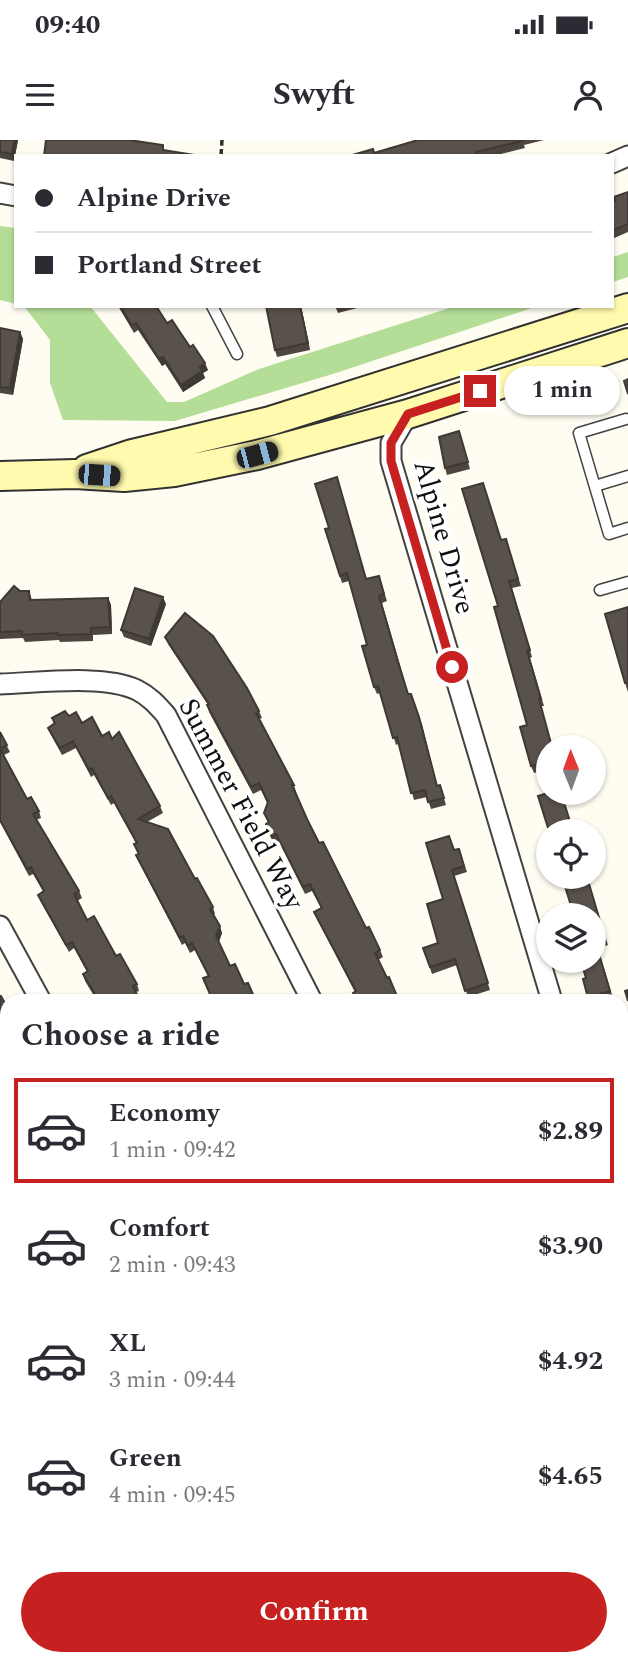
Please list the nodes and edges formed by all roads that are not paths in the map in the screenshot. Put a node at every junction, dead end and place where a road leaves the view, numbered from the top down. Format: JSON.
{"nodes":[{"id":1,"x":213,"y":308,"type":"edge"},
{"id":2,"x":628,"y":308,"type":"edge"},
{"id":3,"x":628,"y":343,"type":"edge"},
{"id":4,"x":237,"y":354,"type":"dead end"},
{"id":5,"x":408,"y":414,"type":"junction"},
{"id":6,"x":626,"y":419,"type":"dead end"},
{"id":7,"x":75,"y":474,"type":"junction"},
{"id":8,"x":628,"y":476,"type":"edge"},
{"id":9,"x":0,"y":477,"type":"edge"},
{"id":10,"x":595,"y":486,"type":"junction"},
{"id":11,"x":628,"y":528,"type":"edge"},
{"id":12,"x":628,"y":582,"type":"edge"},
{"id":13,"x":600,"y":590,"type":"dead end"},
{"id":14,"x":0,"y":684,"type":"edge"},
{"id":15,"x":0,"y":926,"type":"edge"},
{"id":16,"x":37,"y":994,"type":"edge"},
{"id":17,"x":308,"y":994,"type":"edge"},
{"id":18,"x":550,"y":994,"type":"edge"}],
"edges":[{"from":1,"to":4,"type":"lane"},
{"from":2,"to":7,"type":"main road"},
{"from":3,"to":5,"type":"main road"},
{"from":5,"to":7,"type":"main road"},
{"from":5,"to":18,"type":"street","name":"Alpine Drive"},
{"from":6,"to":10,"type":"lane"},
{"from":7,"to":9,"type":"main road"},
{"from":8,"to":10,"type":"lane"},
{"from":10,"to":11,"type":"lane"},
{"from":12,"to":13,"type":"lane"},
{"from":14,"to":17,"type":"street","name":"Summer Field Way"},
{"from":15,"to":16,"type":"street"}]}
